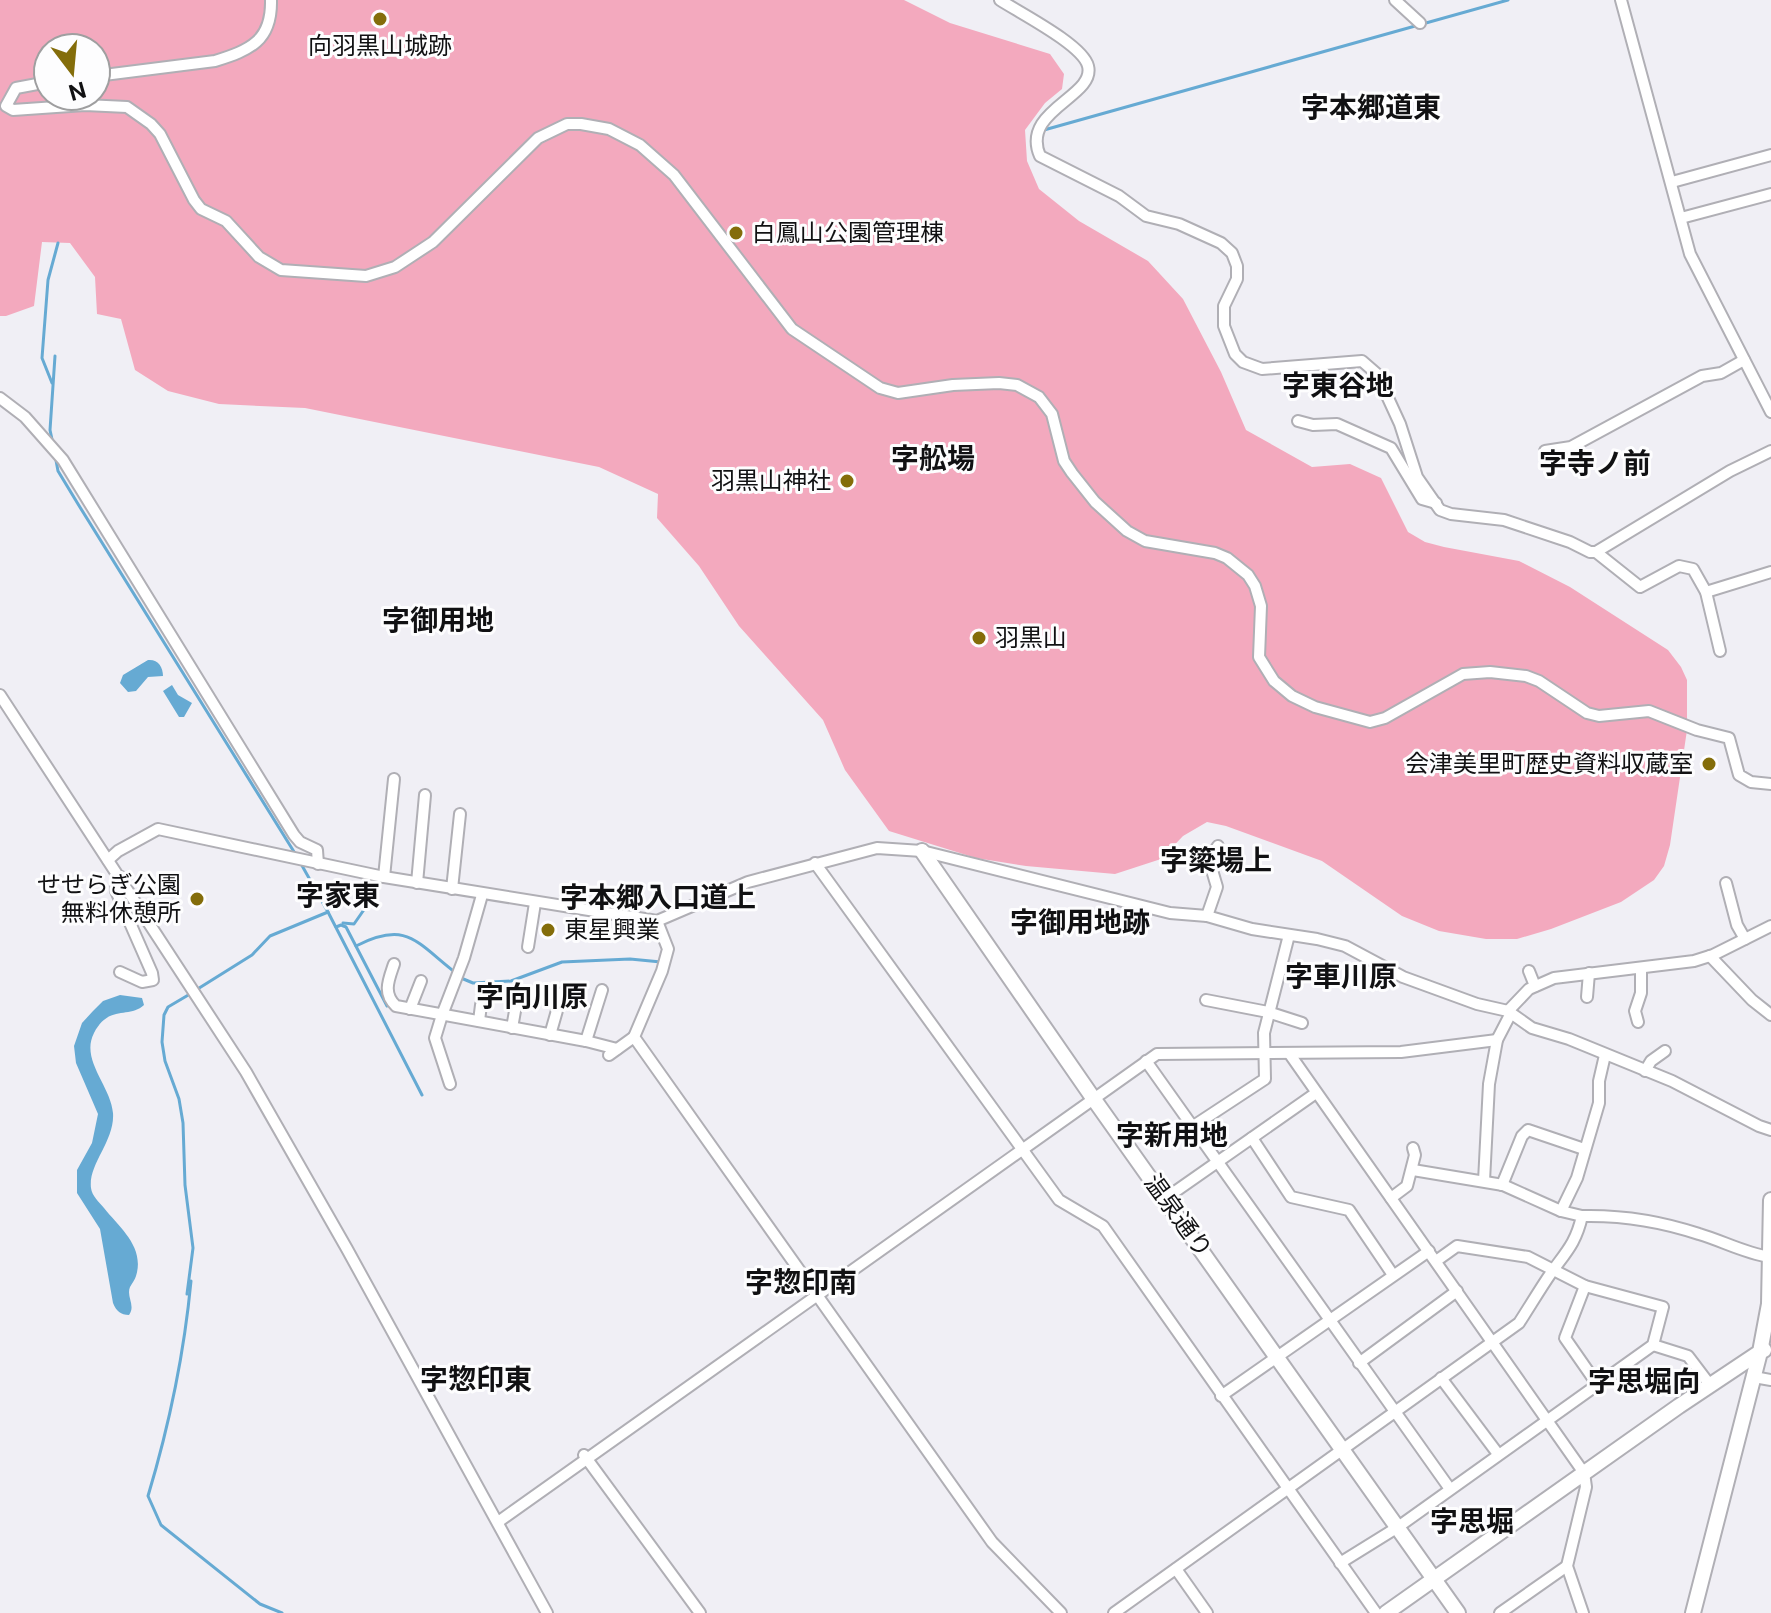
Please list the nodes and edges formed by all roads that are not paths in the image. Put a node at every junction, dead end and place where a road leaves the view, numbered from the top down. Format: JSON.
{"nodes":[{"id":1,"x":271,"y":0,"type":"edge"},
{"id":2,"x":1000,"y":0,"type":"edge"},
{"id":3,"x":1395,"y":0,"type":"edge"},
{"id":4,"x":1621,"y":0,"type":"edge"},
{"id":5,"x":1420,"y":23,"type":"dead end"},
{"id":6,"x":112,"y":74,"type":"edge"},
{"id":7,"x":32,"y":85,"type":"edge"},
{"id":8,"x":112,"y":106,"type":"edge"},
{"id":9,"x":32,"y":109,"type":"edge"},
{"id":10,"x":1771,"y":155,"type":"edge"},
{"id":11,"x":1672,"y":182,"type":"junction"},
{"id":12,"x":1771,"y":194,"type":"edge"},
{"id":13,"x":1681,"y":218,"type":"junction"},
{"id":14,"x":1744,"y":360,"type":"junction"},
{"id":15,"x":0,"y":398,"type":"edge"},
{"id":16,"x":1770,"y":406,"type":"edge"},
{"id":17,"x":1298,"y":421,"type":"dead end"},
{"id":18,"x":1545,"y":451,"type":"dead end"},
{"id":19,"x":1771,"y":451,"type":"edge"},
{"id":20,"x":1436,"y":503,"type":"junction"},
{"id":21,"x":1596,"y":552,"type":"junction"},
{"id":22,"x":1771,"y":572,"type":"edge"},
{"id":23,"x":1706,"y":592,"type":"junction"},
{"id":24,"x":1720,"y":651,"type":"dead end"},
{"id":25,"x":0,"y":695,"type":"edge"},
{"id":26,"x":394,"y":779,"type":"dead end"},
{"id":27,"x":1771,"y":784,"type":"edge"},
{"id":28,"x":425,"y":795,"type":"dead end"},
{"id":29,"x":460,"y":814,"type":"dead end"},
{"id":30,"x":1218,"y":846,"type":"dead end"},
{"id":31,"x":922,"y":851,"type":"junction"},
{"id":32,"x":108,"y":860,"type":"junction"},
{"id":33,"x":314,"y":863,"type":"junction"},
{"id":34,"x":815,"y":863,"type":"junction"},
{"id":35,"x":121,"y":877,"type":"junction"},
{"id":36,"x":384,"y":877,"type":"junction"},
{"id":37,"x":417,"y":883,"type":"junction"},
{"id":38,"x":1726,"y":883,"type":"dead end"},
{"id":39,"x":452,"y":889,"type":"junction"},
{"id":40,"x":482,"y":895,"type":"junction"},
{"id":41,"x":535,"y":903,"type":"junction"},
{"id":42,"x":1207,"y":916,"type":"junction"},
{"id":43,"x":657,"y":921,"type":"junction"},
{"id":44,"x":1771,"y":926,"type":"edge"},
{"id":45,"x":1289,"y":935,"type":"junction"},
{"id":46,"x":1745,"y":939,"type":"junction"},
{"id":47,"x":528,"y":947,"type":"dead end"},
{"id":48,"x":1710,"y":956,"type":"junction"},
{"id":49,"x":394,"y":964,"type":"dead end"},
{"id":50,"x":1641,"y":968,"type":"junction"},
{"id":51,"x":1529,"y":971,"type":"dead end"},
{"id":52,"x":120,"y":972,"type":"dead end"},
{"id":53,"x":1589,"y":973,"type":"junction"},
{"id":54,"x":421,"y":981,"type":"dead end"},
{"id":55,"x":1535,"y":986,"type":"junction"},
{"id":56,"x":602,"y":990,"type":"dead end"},
{"id":57,"x":562,"y":993,"type":"dead end"},
{"id":58,"x":518,"y":994,"type":"dead end"},
{"id":59,"x":1587,"y":997,"type":"dead end"},
{"id":60,"x":1206,"y":1000,"type":"dead end"},
{"id":61,"x":481,"y":1005,"type":"dead end"},
{"id":62,"x":410,"y":1009,"type":"junction"},
{"id":63,"x":1268,"y":1012,"type":"junction"},
{"id":64,"x":1509,"y":1012,"type":"junction"},
{"id":65,"x":442,"y":1015,"type":"junction"},
{"id":66,"x":1771,"y":1015,"type":"edge"},
{"id":67,"x":479,"y":1021,"type":"junction"},
{"id":68,"x":1638,"y":1022,"type":"dead end"},
{"id":69,"x":1302,"y":1023,"type":"dead end"},
{"id":70,"x":512,"y":1028,"type":"junction"},
{"id":71,"x":550,"y":1035,"type":"junction"},
{"id":72,"x":634,"y":1037,"type":"junction"},
{"id":73,"x":1497,"y":1040,"type":"junction"},
{"id":74,"x":586,"y":1041,"type":"junction"},
{"id":75,"x":1665,"y":1051,"type":"dead end"},
{"id":76,"x":1266,"y":1053,"type":"junction"},
{"id":77,"x":1289,"y":1053,"type":"junction"},
{"id":78,"x":1605,"y":1055,"type":"junction"},
{"id":79,"x":1146,"y":1061,"type":"junction"},
{"id":80,"x":1645,"y":1071,"type":"junction"},
{"id":81,"x":450,"y":1084,"type":"dead end"},
{"id":82,"x":1316,"y":1093,"type":"junction"},
{"id":83,"x":1093,"y":1098,"type":"junction"},
{"id":84,"x":1192,"y":1127,"type":"junction"},
{"id":85,"x":1771,"y":1130,"type":"edge"},
{"id":86,"x":1252,"y":1138,"type":"junction"},
{"id":87,"x":1413,"y":1148,"type":"dead end"},
{"id":88,"x":1021,"y":1149,"type":"junction"},
{"id":89,"x":1584,"y":1149,"type":"junction"},
{"id":90,"x":1217,"y":1163,"type":"junction"},
{"id":91,"x":1413,"y":1170,"type":"junction"},
{"id":92,"x":1484,"y":1181,"type":"junction"},
{"id":93,"x":1502,"y":1185,"type":"junction"},
{"id":94,"x":1166,"y":1198,"type":"junction"},
{"id":95,"x":1391,"y":1198,"type":"junction"},
{"id":96,"x":1771,"y":1200,"type":"edge"},
{"id":97,"x":1561,"y":1211,"type":"junction"},
{"id":98,"x":1582,"y":1216,"type":"junction"},
{"id":99,"x":1429,"y":1251,"type":"junction"},
{"id":100,"x":1770,"y":1257,"type":"edge"},
{"id":101,"x":1436,"y":1261,"type":"junction"},
{"id":102,"x":1554,"y":1269,"type":"junction"},
{"id":103,"x":1393,"y":1275,"type":"junction"},
{"id":104,"x":1585,"y":1286,"type":"junction"},
{"id":105,"x":1457,"y":1291,"type":"junction"},
{"id":106,"x":816,"y":1295,"type":"junction"},
{"id":107,"x":1329,"y":1321,"type":"junction"},
{"id":108,"x":1493,"y":1342,"type":"junction"},
{"id":109,"x":1653,"y":1345,"type":"junction"},
{"id":110,"x":1766,"y":1349,"type":"edge"},
{"id":111,"x":1278,"y":1356,"type":"junction"},
{"id":112,"x":1359,"y":1363,"type":"junction"},
{"id":113,"x":1754,"y":1377,"type":"junction"},
{"id":114,"x":1441,"y":1378,"type":"junction"},
{"id":115,"x":1771,"y":1380,"type":"edge"},
{"id":116,"x":1597,"y":1384,"type":"junction"},
{"id":117,"x":1710,"y":1385,"type":"junction"},
{"id":118,"x":1221,"y":1396,"type":"junction"},
{"id":119,"x":1394,"y":1411,"type":"junction"},
{"id":120,"x":1548,"y":1419,"type":"junction"},
{"id":121,"x":1343,"y":1448,"type":"junction"},
{"id":122,"x":1498,"y":1454,"type":"junction"},
{"id":123,"x":585,"y":1457,"type":"junction"},
{"id":124,"x":1584,"y":1473,"type":"junction"},
{"id":125,"x":1287,"y":1488,"type":"junction"},
{"id":126,"x":1450,"y":1489,"type":"junction"},
{"id":127,"x":498,"y":1522,"type":"junction"},
{"id":128,"x":1398,"y":1527,"type":"junction"},
{"id":129,"x":1340,"y":1563,"type":"junction"},
{"id":130,"x":1567,"y":1566,"type":"junction"},
{"id":131,"x":1176,"y":1569,"type":"junction"},
{"id":132,"x":1434,"y":1579,"type":"junction"},
{"id":133,"x":547,"y":1613,"type":"edge"},
{"id":134,"x":700,"y":1613,"type":"edge"},
{"id":135,"x":1061,"y":1613,"type":"edge"},
{"id":136,"x":1114,"y":1613,"type":"edge"},
{"id":137,"x":1207,"y":1613,"type":"edge"},
{"id":138,"x":1376,"y":1613,"type":"edge"},
{"id":139,"x":1386,"y":1613,"type":"edge"},
{"id":140,"x":1458,"y":1613,"type":"edge"},
{"id":141,"x":1500,"y":1613,"type":"edge"},
{"id":142,"x":1583,"y":1613,"type":"edge"},
{"id":143,"x":1693,"y":1613,"type":"edge"}],
"edges":[{"from":1,"to":6,"type":"street"},
{"from":2,"to":20,"type":"street"},
{"from":3,"to":5,"type":"street"},
{"from":4,"to":11,"type":"street"},
{"from":7,"to":9,"type":"street"},
{"from":8,"to":27,"type":"street"},
{"from":10,"to":11,"type":"street"},
{"from":11,"to":13,"type":"street"},
{"from":12,"to":13,"type":"street"},
{"from":13,"to":14,"type":"street"},
{"from":14,"to":16,"type":"street"},
{"from":14,"to":18,"type":"street"},
{"from":15,"to":33,"type":"street"},
{"from":17,"to":20,"type":"street"},
{"from":19,"to":21,"type":"street"},
{"from":20,"to":21,"type":"street"},
{"from":21,"to":23,"type":"street"},
{"from":22,"to":23,"type":"street"},
{"from":23,"to":24,"type":"street"},
{"from":25,"to":32,"type":"street"},
{"from":26,"to":36,"type":"street"},
{"from":28,"to":37,"type":"street"},
{"from":29,"to":39,"type":"street"},
{"from":30,"to":42,"type":"street"},
{"from":31,"to":34,"type":"street"},
{"from":31,"to":42,"type":"street"},
{"from":31,"to":83,"type":"street","name":"温泉通り"},
{"from":32,"to":33,"type":"street"},
{"from":32,"to":35,"type":"street"},
{"from":33,"to":36,"type":"street"},
{"from":34,"to":43,"type":"street"},
{"from":34,"to":88,"type":"street"},
{"from":35,"to":52,"type":"street"},
{"from":35,"to":127,"type":"street"},
{"from":36,"to":37,"type":"street"},
{"from":37,"to":39,"type":"street"},
{"from":38,"to":46,"type":"street"},
{"from":39,"to":40,"type":"street"},
{"from":40,"to":41,"type":"street"},
{"from":40,"to":65,"type":"street"},
{"from":41,"to":43,"type":"street"},
{"from":41,"to":47,"type":"street"},
{"from":42,"to":45,"type":"street"},
{"from":43,"to":72,"type":"street"},
{"from":44,"to":46,"type":"street"},
{"from":45,"to":63,"type":"street"},
{"from":45,"to":64,"type":"street"},
{"from":46,"to":48,"type":"street"},
{"from":48,"to":50,"type":"street"},
{"from":48,"to":66,"type":"street"},
{"from":49,"to":62,"type":"street"},
{"from":50,"to":53,"type":"street"},
{"from":50,"to":68,"type":"street"},
{"from":51,"to":55,"type":"street"},
{"from":53,"to":55,"type":"street"},
{"from":53,"to":59,"type":"street"},
{"from":54,"to":62,"type":"street"},
{"from":55,"to":64,"type":"street"},
{"from":56,"to":74,"type":"street"},
{"from":57,"to":71,"type":"street"},
{"from":58,"to":70,"type":"street"},
{"from":60,"to":63,"type":"street"},
{"from":61,"to":67,"type":"street"},
{"from":62,"to":65,"type":"street"},
{"from":63,"to":69,"type":"street"},
{"from":63,"to":76,"type":"street"},
{"from":64,"to":73,"type":"street"},
{"from":64,"to":78,"type":"street"},
{"from":65,"to":67,"type":"street"},
{"from":65,"to":81,"type":"street"},
{"from":67,"to":70,"type":"street"},
{"from":70,"to":71,"type":"street"},
{"from":71,"to":74,"type":"street"},
{"from":72,"to":74,"type":"street"},
{"from":72,"to":106,"type":"street"},
{"from":73,"to":77,"type":"street"},
{"from":73,"to":92,"type":"street"},
{"from":75,"to":80,"type":"street"},
{"from":76,"to":77,"type":"street"},
{"from":76,"to":79,"type":"street"},
{"from":76,"to":84,"type":"street"},
{"from":77,"to":82,"type":"street"},
{"from":78,"to":80,"type":"street"},
{"from":78,"to":89,"type":"street"},
{"from":79,"to":83,"type":"street"},
{"from":79,"to":84,"type":"street"},
{"from":80,"to":85,"type":"street"},
{"from":82,"to":86,"type":"street"},
{"from":82,"to":95,"type":"street"},
{"from":83,"to":88,"type":"street"},
{"from":83,"to":94,"type":"street","name":"温泉通り"},
{"from":84,"to":90,"type":"street"},
{"from":86,"to":90,"type":"street"},
{"from":86,"to":103,"type":"street"},
{"from":87,"to":91,"type":"street"},
{"from":88,"to":106,"type":"street"},
{"from":88,"to":118,"type":"street"},
{"from":89,"to":93,"type":"street"},
{"from":89,"to":97,"type":"street"},
{"from":90,"to":94,"type":"street"},
{"from":90,"to":107,"type":"street"},
{"from":91,"to":92,"type":"street"},
{"from":91,"to":95,"type":"street"},
{"from":92,"to":93,"type":"street"},
{"from":93,"to":97,"type":"street"},
{"from":94,"to":111,"type":"street","name":"温泉通り"},
{"from":95,"to":99,"type":"street"},
{"from":96,"to":100,"type":"street"},
{"from":97,"to":98,"type":"street"},
{"from":98,"to":100,"type":"street"},
{"from":98,"to":102,"type":"street"},
{"from":99,"to":101,"type":"street"},
{"from":99,"to":103,"type":"street"},
{"from":100,"to":110,"type":"street"},
{"from":101,"to":102,"type":"street"},
{"from":101,"to":105,"type":"street"},
{"from":102,"to":104,"type":"street"},
{"from":102,"to":108,"type":"street"},
{"from":103,"to":107,"type":"street"},
{"from":104,"to":109,"type":"street"},
{"from":104,"to":116,"type":"street"},
{"from":105,"to":108,"type":"street"},
{"from":105,"to":112,"type":"street"},
{"from":106,"to":123,"type":"street"},
{"from":106,"to":135,"type":"street"},
{"from":107,"to":111,"type":"street"},
{"from":107,"to":112,"type":"street"},
{"from":108,"to":114,"type":"street"},
{"from":108,"to":120,"type":"street"},
{"from":109,"to":116,"type":"street"},
{"from":109,"to":117,"type":"street"},
{"from":110,"to":113,"type":"street"},
{"from":110,"to":117,"type":"street"},
{"from":111,"to":118,"type":"street"},
{"from":111,"to":121,"type":"street","name":"温泉通り"},
{"from":112,"to":119,"type":"street"},
{"from":113,"to":115,"type":"street"},
{"from":113,"to":143,"type":"street"},
{"from":114,"to":119,"type":"street"},
{"from":114,"to":122,"type":"street"},
{"from":116,"to":120,"type":"street"},
{"from":117,"to":124,"type":"street"},
{"from":118,"to":125,"type":"street"},
{"from":119,"to":121,"type":"street"},
{"from":119,"to":126,"type":"street"},
{"from":120,"to":122,"type":"street"},
{"from":120,"to":124,"type":"street"},
{"from":121,"to":125,"type":"street"},
{"from":121,"to":128,"type":"street","name":"温泉通り"},
{"from":122,"to":126,"type":"street"},
{"from":123,"to":127,"type":"street"},
{"from":123,"to":134,"type":"street"},
{"from":124,"to":130,"type":"street"},
{"from":124,"to":132,"type":"street"},
{"from":125,"to":129,"type":"street"},
{"from":125,"to":131,"type":"street"},
{"from":126,"to":128,"type":"street"},
{"from":127,"to":133,"type":"street"},
{"from":128,"to":129,"type":"street"},
{"from":128,"to":132,"type":"street","name":"温泉通り"},
{"from":129,"to":138,"type":"street"},
{"from":130,"to":141,"type":"street"},
{"from":130,"to":142,"type":"street"},
{"from":131,"to":136,"type":"street"},
{"from":131,"to":137,"type":"street"},
{"from":132,"to":139,"type":"street"},
{"from":132,"to":140,"type":"street","name":"温泉通り"}]}
